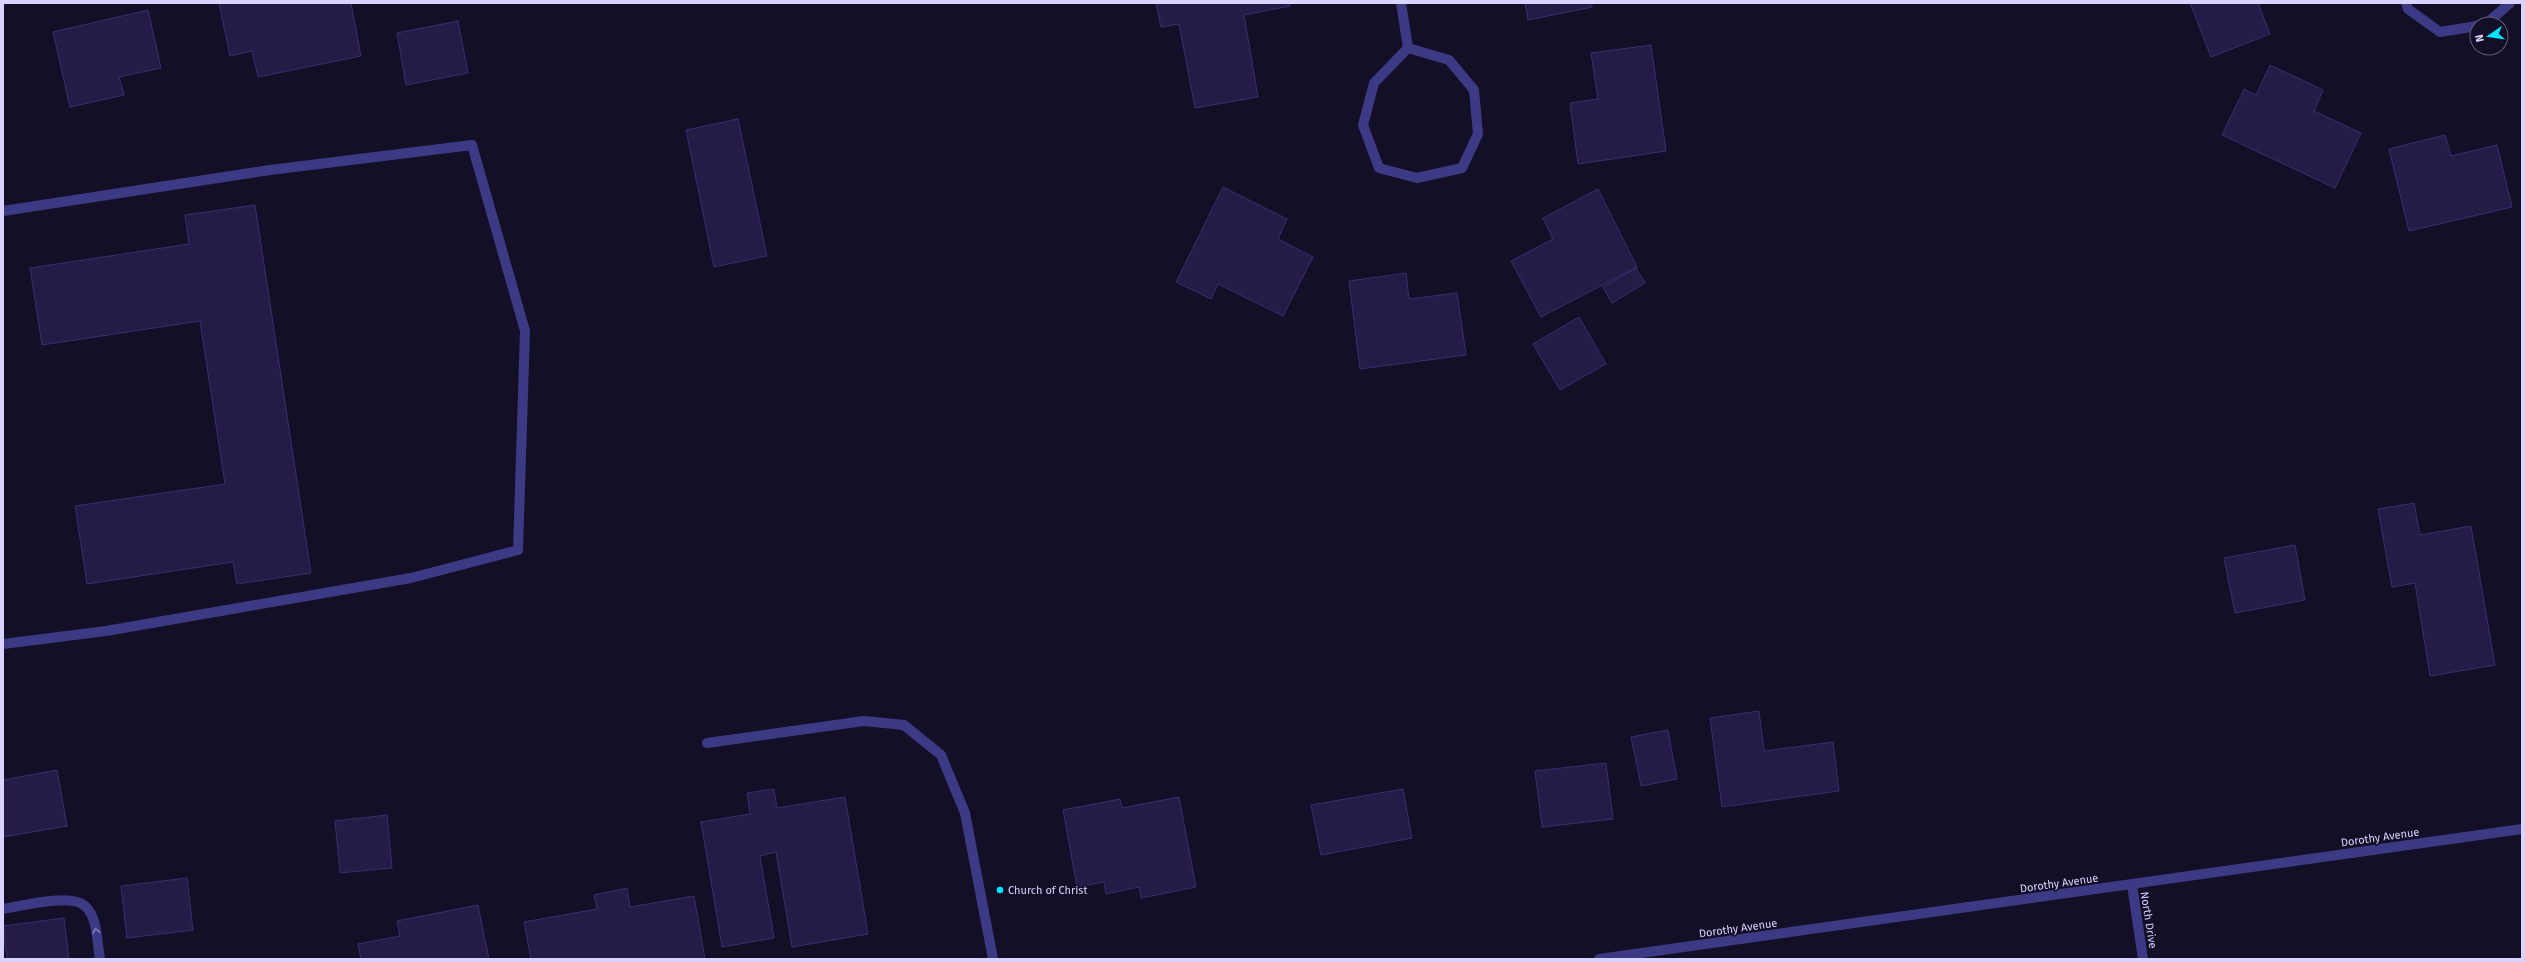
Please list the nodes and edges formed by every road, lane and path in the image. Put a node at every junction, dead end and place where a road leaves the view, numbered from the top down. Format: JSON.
{"nodes":[{"id":1,"x":1401,"y":3,"type":"edge"},
{"id":2,"x":2406,"y":3,"type":"edge"},
{"id":3,"x":2510,"y":3,"type":"edge"},
{"id":4,"x":2495,"y":16,"type":"edge"},
{"id":5,"x":2469,"y":27,"type":"edge"},
{"id":6,"x":1408,"y":48,"type":"junction"},
{"id":7,"x":3,"y":211,"type":"edge"},
{"id":8,"x":3,"y":644,"type":"edge"},
{"id":9,"x":707,"y":743,"type":"dead end"},
{"id":10,"x":2522,"y":829,"type":"edge"},
{"id":11,"x":2132,"y":885,"type":"junction"},
{"id":12,"x":3,"y":910,"type":"edge"},
{"id":13,"x":100,"y":959,"type":"edge"},
{"id":14,"x":993,"y":959,"type":"edge"},
{"id":15,"x":1599,"y":959,"type":"edge"},
{"id":16,"x":2143,"y":959,"type":"edge"}],
"edges":[{"from":1,"to":6,"type":"street"},
{"from":2,"to":5,"type":"street"},
{"from":3,"to":4,"type":"street"},
{"from":6,"to":6,"type":"street"},
{"from":7,"to":8,"type":"street"},
{"from":9,"to":14,"type":"street"},
{"from":10,"to":11,"type":"street","name":"Dorothy Avenue"},
{"from":11,"to":15,"type":"street","name":"Dorothy Avenue"},
{"from":11,"to":16,"type":"street","name":"North Drive"},
{"from":13,"to":12,"type":"street","one_way":true}]}
